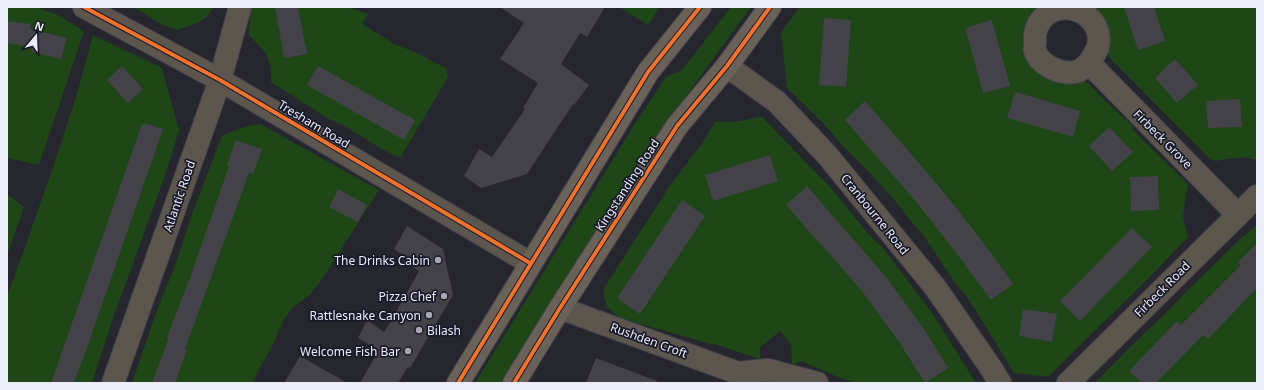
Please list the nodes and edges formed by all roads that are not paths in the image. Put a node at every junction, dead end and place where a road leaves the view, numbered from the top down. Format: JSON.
{"nodes":[{"id":1,"x":84,"y":7,"type":"edge"},
{"id":2,"x":240,"y":7,"type":"edge"},
{"id":3,"x":700,"y":7,"type":"edge"},
{"id":4,"x":770,"y":7,"type":"edge"},
{"id":5,"x":1089,"y":63,"type":"dead end"},
{"id":6,"x":727,"y":66,"type":"junction"},
{"id":7,"x":220,"y":80,"type":"junction"},
{"id":8,"x":1257,"y":196,"type":"edge"},
{"id":9,"x":1238,"y":214,"type":"junction"},
{"id":10,"x":530,"y":263,"type":"junction"},
{"id":11,"x":560,"y":308,"type":"junction"},
{"id":12,"x":736,"y":378,"type":"edge"},
{"id":13,"x":113,"y":383,"type":"edge"},
{"id":14,"x":458,"y":383,"type":"edge"},
{"id":15,"x":514,"y":383,"type":"edge"},
{"id":16,"x":817,"y":383,"type":"edge"},
{"id":17,"x":1000,"y":383,"type":"edge"},
{"id":18,"x":1068,"y":383,"type":"edge"}],
"edges":[{"from":1,"to":7,"type":"street","name":"Tresham Road"},
{"from":2,"to":7,"type":"street","name":"Atlantic Road"},
{"from":3,"to":10,"type":"main road"},
{"from":4,"to":6,"type":"main road","name":"Kingstanding Road"},
{"from":5,"to":9,"type":"street","name":"Firbeck Grove"},
{"from":6,"to":11,"type":"main road","name":"Kingstanding Road"},
{"from":6,"to":17,"type":"street","name":"Cranbourne Road"},
{"from":7,"to":10,"type":"street","name":"Tresham Road"},
{"from":7,"to":13,"type":"street","name":"Atlantic Road"},
{"from":8,"to":9,"type":"street","name":"Firbeck Road"},
{"from":9,"to":18,"type":"street","name":"Firbeck Road"},
{"from":10,"to":14,"type":"main road"},
{"from":11,"to":12,"type":"street","name":"Rushden Croft"},
{"from":11,"to":15,"type":"main road","name":"Kingstanding Road"},
{"from":12,"to":16,"type":"street","name":"Rushden Croft"}]}
